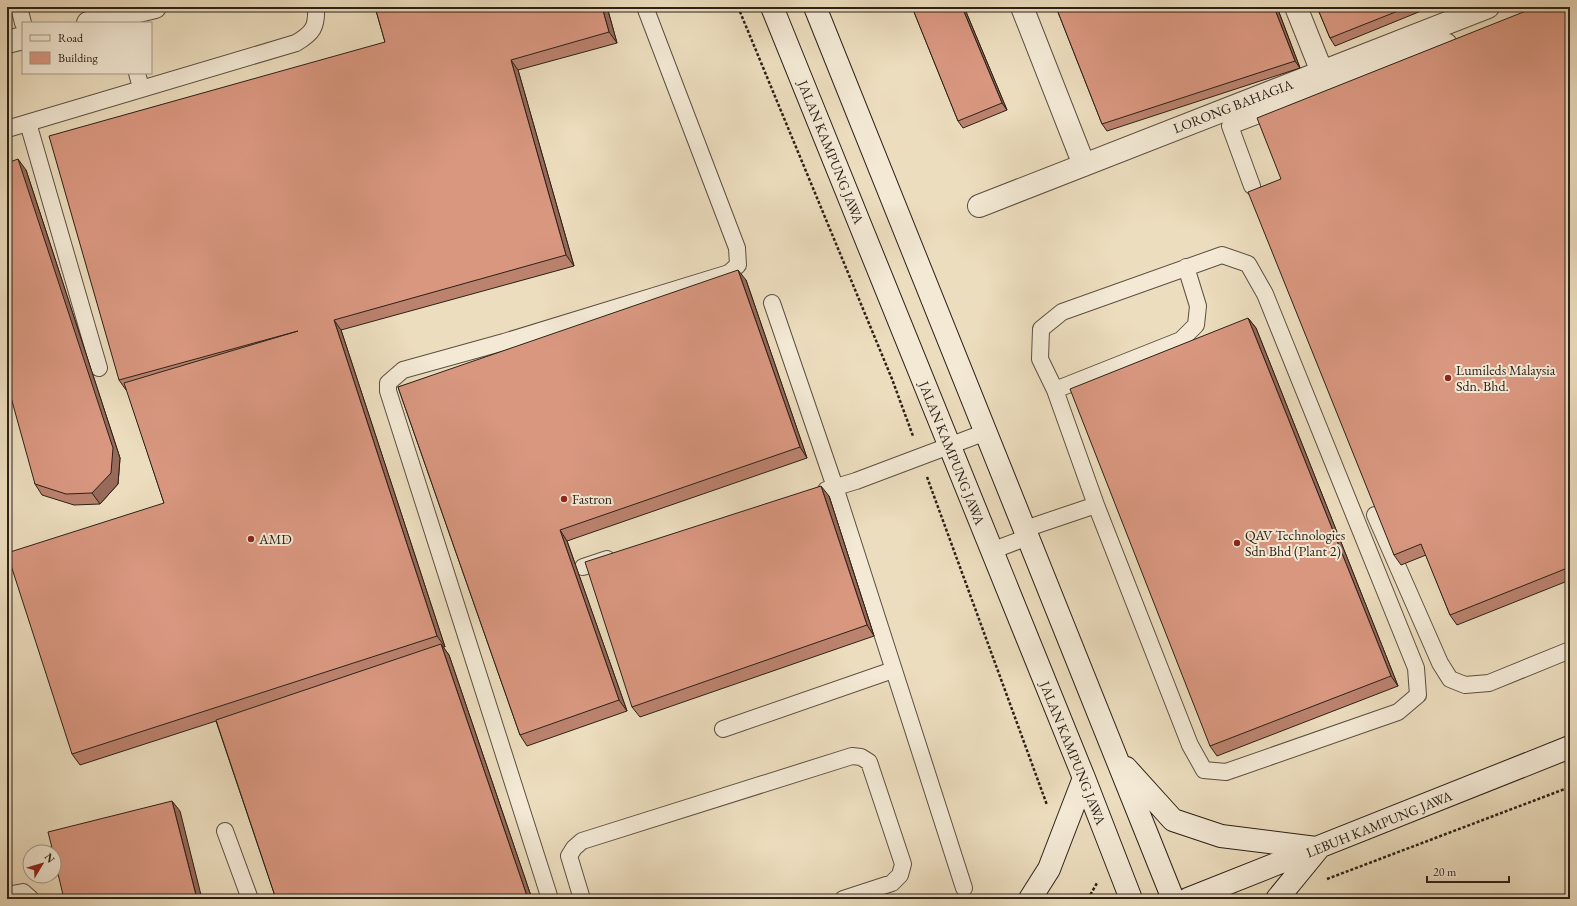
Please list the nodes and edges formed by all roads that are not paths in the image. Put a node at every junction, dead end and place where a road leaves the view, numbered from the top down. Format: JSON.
{"nodes":[{"id":1,"x":19,"y":7,"type":"edge"},
{"id":2,"x":156,"y":7,"type":"edge"},
{"id":3,"x":316,"y":7,"type":"edge"},
{"id":4,"x":645,"y":7,"type":"edge"},
{"id":5,"x":772,"y":7,"type":"edge"},
{"id":6,"x":815,"y":7,"type":"edge"},
{"id":7,"x":1022,"y":7,"type":"edge"},
{"id":8,"x":1296,"y":7,"type":"edge"},
{"id":9,"x":1488,"y":7,"type":"edge"},
{"id":10,"x":121,"y":19,"type":"edge"},
{"id":11,"x":23,"y":22,"type":"edge"},
{"id":12,"x":96,"y":22,"type":"edge"},
{"id":13,"x":1466,"y":35,"type":"edge"},
{"id":14,"x":22,"y":38,"type":"edge"},
{"id":15,"x":7,"y":42,"type":"edge"},
{"id":16,"x":1322,"y":72,"type":"junction"},
{"id":17,"x":139,"y":80,"type":"edge"},
{"id":18,"x":28,"y":123,"type":"junction"},
{"id":19,"x":7,"y":129,"type":"edge"},
{"id":20,"x":1084,"y":165,"type":"junction"},
{"id":21,"x":1252,"y":186,"type":"dead end"},
{"id":22,"x":979,"y":206,"type":"dead end"},
{"id":23,"x":1186,"y":268,"type":"junction"},
{"id":24,"x":772,"y":303,"type":"dead end"},
{"id":25,"x":99,"y":368,"type":"dead end"},
{"id":26,"x":1054,"y":390,"type":"junction"},
{"id":27,"x":986,"y":432,"type":"junction"},
{"id":28,"x":949,"y":447,"type":"junction"},
{"id":29,"x":835,"y":487,"type":"junction"},
{"id":30,"x":812,"y":494,"type":"edge"},
{"id":31,"x":1096,"y":505,"type":"junction"},
{"id":32,"x":1375,"y":515,"type":"edge"},
{"id":33,"x":1026,"y":533,"type":"junction"},
{"id":34,"x":992,"y":551,"type":"junction"},
{"id":35,"x":620,"y":556,"type":"edge"},
{"id":36,"x":582,"y":567,"type":"dead end"},
{"id":37,"x":1570,"y":650,"type":"edge"},
{"id":38,"x":893,"y":670,"type":"junction"},
{"id":39,"x":723,"y":729,"type":"dead end"},
{"id":40,"x":1570,"y":747,"type":"edge"},
{"id":41,"x":1116,"y":758,"type":"junction"},
{"id":42,"x":1084,"y":778,"type":"junction"},
{"id":43,"x":225,"y":831,"type":"dead end"},
{"id":44,"x":1319,"y":848,"type":"junction"},
{"id":45,"x":964,"y":888,"type":"dead end"},
{"id":46,"x":7,"y":895,"type":"edge"},
{"id":47,"x":31,"y":899,"type":"edge"},
{"id":48,"x":250,"y":899,"type":"edge"},
{"id":49,"x":550,"y":899,"type":"edge"},
{"id":50,"x":582,"y":899,"type":"edge"},
{"id":51,"x":843,"y":899,"type":"edge"},
{"id":52,"x":1030,"y":899,"type":"edge"},
{"id":53,"x":1131,"y":899,"type":"edge"},
{"id":54,"x":1173,"y":899,"type":"edge"},
{"id":55,"x":1188,"y":899,"type":"edge"},
{"id":56,"x":1277,"y":899,"type":"edge"}],
"edges":[{"from":1,"to":11,"type":"lane"},
{"from":2,"to":10,"type":"street"},
{"from":3,"to":17,"type":"lane"},
{"from":4,"to":49,"type":"lane"},
{"from":5,"to":28,"type":"street","name":"JALAN KAMPUNG JAWA"},
{"from":6,"to":27,"type":"street"},
{"from":7,"to":20,"type":"street"},
{"from":8,"to":16,"type":"street"},
{"from":9,"to":16,"type":"street","name":"LORONG BAHAGIA"},
{"from":10,"to":12,"type":"street"},
{"from":13,"to":21,"type":"lane"},
{"from":14,"to":15,"type":"street"},
{"from":16,"to":20,"type":"street","name":"LORONG BAHAGIA"},
{"from":17,"to":18,"type":"lane"},
{"from":18,"to":19,"type":"lane"},
{"from":18,"to":25,"type":"lane"},
{"from":20,"to":22,"type":"street","name":"LORONG BAHAGIA"},
{"from":23,"to":26,"type":"lane"},
{"from":23,"to":26,"type":"lane"},
{"from":23,"to":31,"type":"lane"},
{"from":24,"to":29,"type":"lane"},
{"from":26,"to":31,"type":"lane"},
{"from":27,"to":28,"type":"lane"},
{"from":27,"to":33,"type":"street"},
{"from":28,"to":29,"type":"lane"},
{"from":28,"to":34,"type":"street","name":"JALAN KAMPUNG JAWA"},
{"from":29,"to":30,"type":"lane"},
{"from":29,"to":38,"type":"lane"},
{"from":31,"to":33,"type":"lane"},
{"from":32,"to":37,"type":"lane"},
{"from":33,"to":34,"type":"lane"},
{"from":33,"to":41,"type":"street"},
{"from":34,"to":42,"type":"street","name":"JALAN KAMPUNG JAWA"},
{"from":35,"to":36,"type":"lane"},
{"from":38,"to":39,"type":"lane"},
{"from":38,"to":45,"type":"lane"},
{"from":40,"to":44,"type":"street","name":"LEBUH KAMPUNG JAWA"},
{"from":41,"to":44,"type":"street"},
{"from":41,"to":54,"type":"street"},
{"from":42,"to":52,"type":"street"},
{"from":42,"to":53,"type":"street","name":"JALAN KAMPUNG JAWA"},
{"from":43,"to":48,"type":"lane"},
{"from":44,"to":55,"type":"street","name":"LEBUH KAMPUNG JAWA"},
{"from":44,"to":56,"type":"street"},
{"from":46,"to":47,"type":"lane"},
{"from":50,"to":51,"type":"lane"}]}
